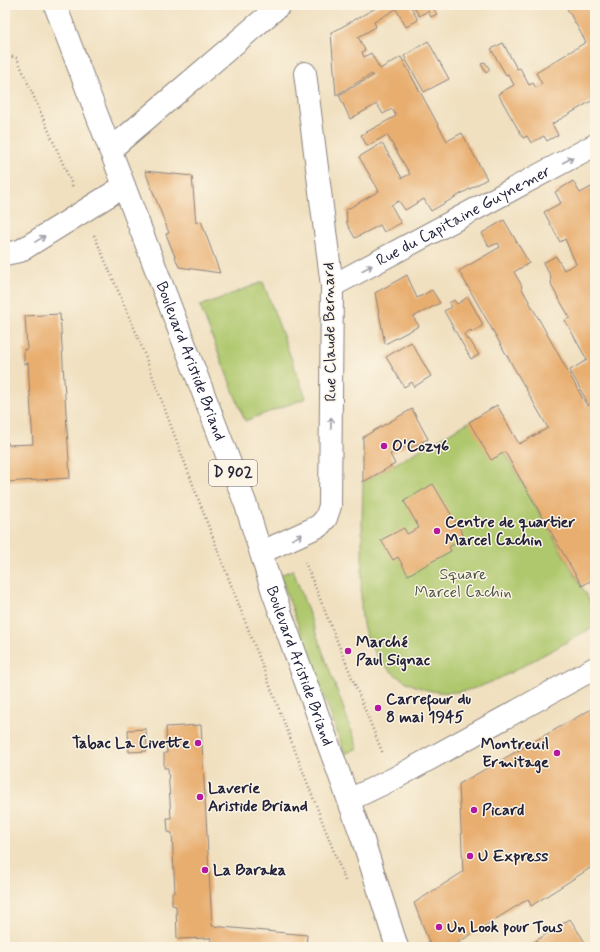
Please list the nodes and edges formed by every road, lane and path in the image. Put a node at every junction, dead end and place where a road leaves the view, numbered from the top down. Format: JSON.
{"nodes":[{"id":1,"x":55,"y":5,"type":"edge"},
{"id":2,"x":280,"y":5,"type":"edge"},
{"id":3,"x":5,"y":59,"type":"edge"},
{"id":4,"x":304,"y":73,"type":"dead end"},
{"id":5,"x":595,"y":145,"type":"edge"},
{"id":6,"x":110,"y":150,"type":"junction"},
{"id":7,"x":124,"y":186,"type":"junction"},
{"id":8,"x":84,"y":212,"type":"junction"},
{"id":9,"x":5,"y":254,"type":"edge"},
{"id":10,"x":332,"y":286,"type":"junction"},
{"id":11,"x":262,"y":552,"type":"junction"},
{"id":12,"x":304,"y":561,"type":"dead end"},
{"id":13,"x":595,"y":668,"type":"edge"},
{"id":14,"x":384,"y":756,"type":"dead end"},
{"id":15,"x":349,"y":800,"type":"junction"},
{"id":16,"x":348,"y":886,"type":"dead end"},
{"id":17,"x":397,"y":947,"type":"edge"}],
"edges":[{"from":1,"to":6,"type":"street","name":"Boulevard Aristide Briand","number":"D 902"},
{"from":2,"to":6,"type":"street"},
{"from":3,"to":8,"type":"path"},
{"from":4,"to":10,"type":"street","name":"Rue Claude Bernard"},
{"from":10,"to":5,"type":"street","name":"Rue du Capitaine Guynemer","one_way":true},
{"from":6,"to":7,"type":"street","name":"Boulevard Aristide Briand","number":"D 902"},
{"from":7,"to":8,"type":"street"},
{"from":7,"to":11,"type":"street","name":"Boulevard Aristide Briand","number":"D 902"},
{"from":9,"to":8,"type":"street","one_way":true},
{"from":8,"to":16,"type":"path"},
{"from":11,"to":10,"type":"street","name":"Rue Claude Bernard","one_way":true},
{"from":11,"to":15,"type":"street","name":"Boulevard Aristide Briand","number":"D 902"},
{"from":12,"to":14,"type":"path"},
{"from":13,"to":15,"type":"street"},
{"from":15,"to":17,"type":"street","name":"Boulevard Aristide Briand","number":"D 902"}]}
